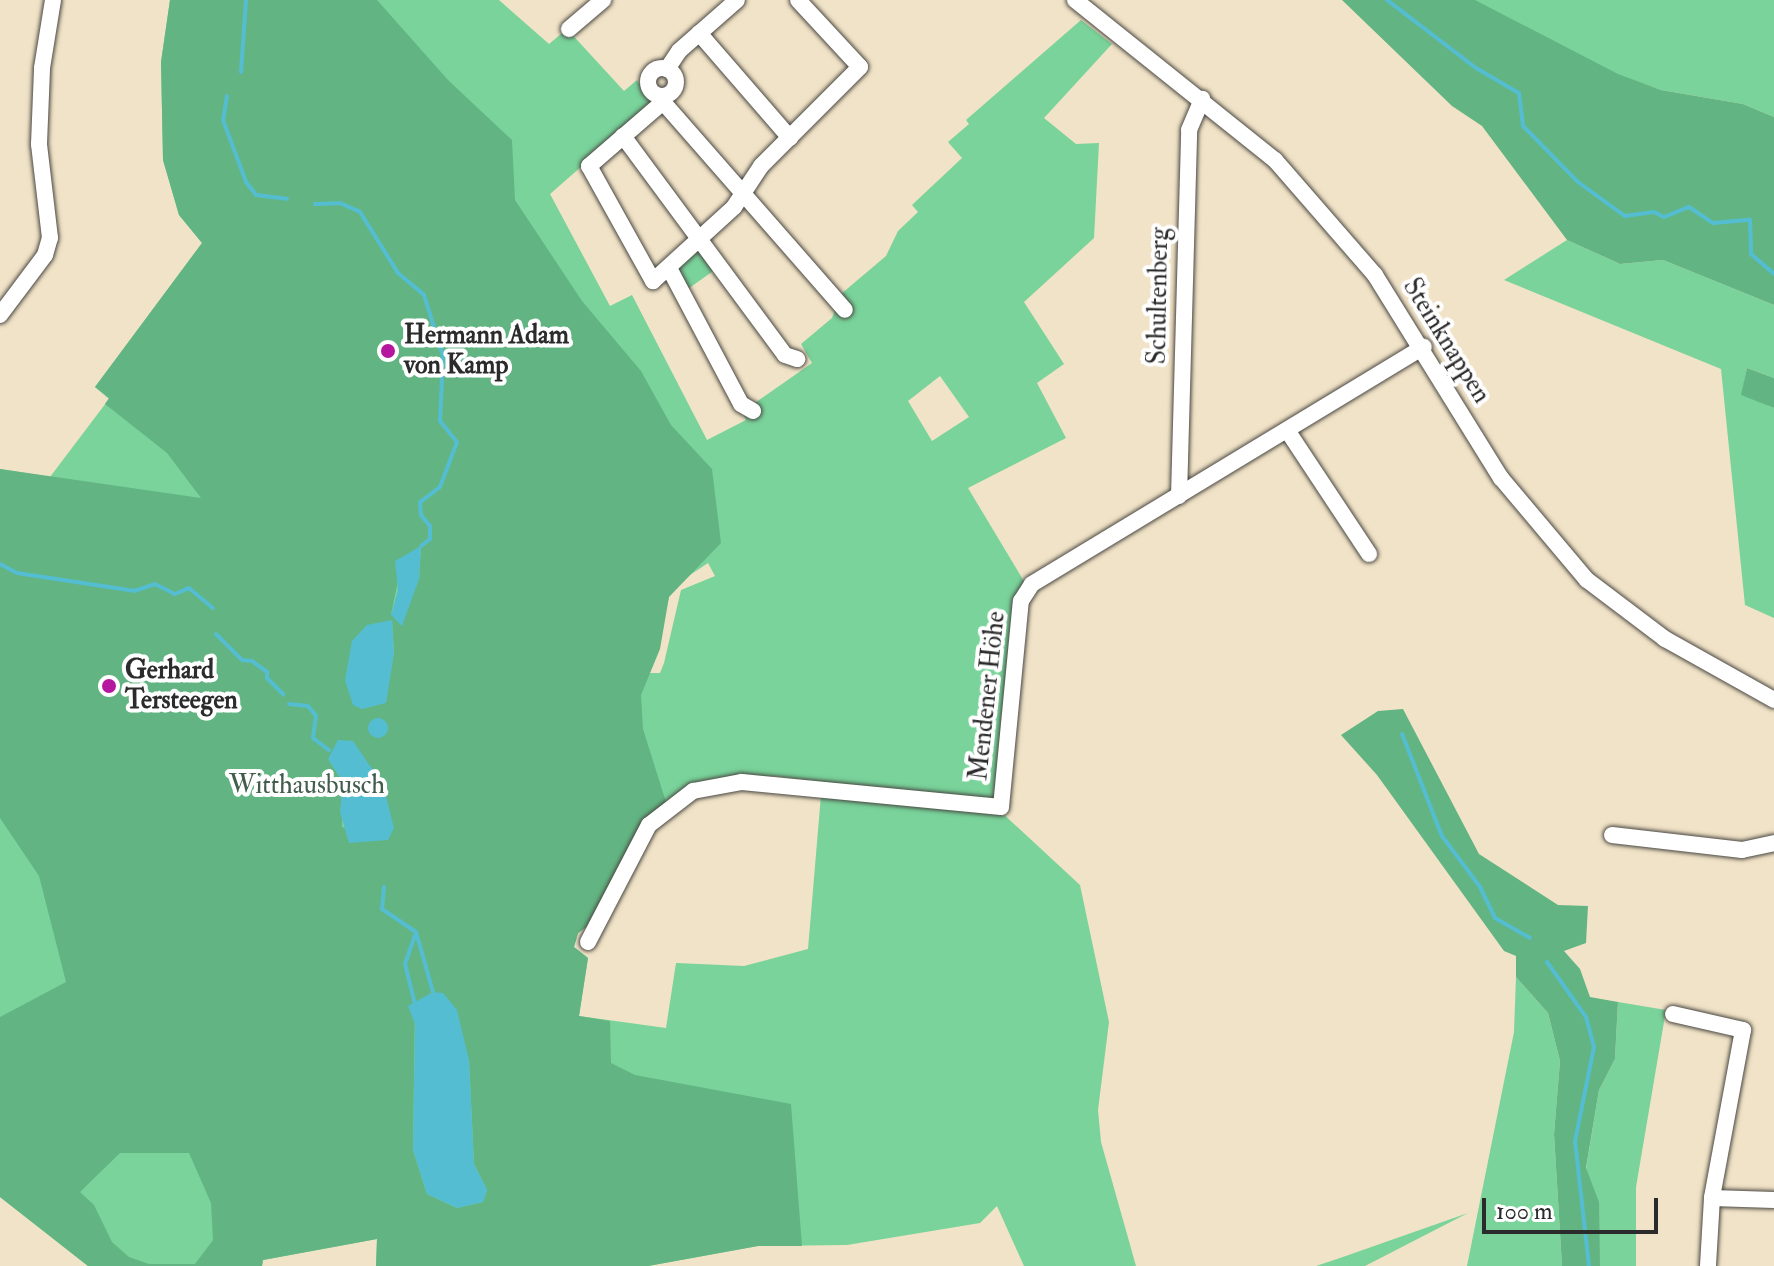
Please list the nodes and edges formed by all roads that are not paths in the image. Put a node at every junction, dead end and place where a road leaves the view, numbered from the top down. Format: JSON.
{"nodes":[{"id":1,"x":53,"y":0,"type":"edge"},
{"id":2,"x":603,"y":0,"type":"edge"},
{"id":3,"x":737,"y":0,"type":"edge"},
{"id":4,"x":798,"y":0,"type":"edge"},
{"id":5,"x":1075,"y":0,"type":"edge"},
{"id":6,"x":569,"y":29,"type":"dead end"},
{"id":7,"x":699,"y":33,"type":"junction"},
{"id":8,"x":663,"y":99,"type":"junction"},
{"id":9,"x":1202,"y":99,"type":"junction"},
{"id":10,"x":623,"y":136,"type":"junction"},
{"id":11,"x":790,"y":138,"type":"junction"},
{"id":12,"x":742,"y":192,"type":"junction"},
{"id":13,"x":700,"y":240,"type":"junction"},
{"id":14,"x":669,"y":268,"type":"junction"},
{"id":15,"x":845,"y":310,"type":"dead end"},
{"id":16,"x":3,"y":316,"type":"edge"},
{"id":17,"x":1424,"y":347,"type":"junction"},
{"id":18,"x":797,"y":359,"type":"dead end"},
{"id":19,"x":753,"y":411,"type":"dead end"},
{"id":20,"x":1289,"y":433,"type":"junction"},
{"id":21,"x":1179,"y":496,"type":"junction"},
{"id":22,"x":1369,"y":554,"type":"dead end"},
{"id":23,"x":1774,"y":700,"type":"edge"},
{"id":24,"x":1612,"y":835,"type":"dead end"},
{"id":25,"x":1774,"y":843,"type":"edge"},
{"id":26,"x":588,"y":942,"type":"dead end"},
{"id":27,"x":1673,"y":1014,"type":"dead end"},
{"id":28,"x":1712,"y":1198,"type":"junction"},
{"id":29,"x":1774,"y":1200,"type":"edge"},
{"id":30,"x":1708,"y":1266,"type":"edge"}],
"edges":[{"from":1,"to":16,"type":"street"},
{"from":2,"to":6,"type":"street"},
{"from":3,"to":7,"type":"street"},
{"from":4,"to":11,"type":"street"},
{"from":5,"to":9,"type":"street","name":"Steinknappen"},
{"from":7,"to":8,"type":"street"},
{"from":7,"to":11,"type":"street"},
{"from":8,"to":10,"type":"street"},
{"from":8,"to":12,"type":"street"},
{"from":9,"to":17,"type":"street","name":"Steinknappen"},
{"from":9,"to":21,"type":"street","name":"Schultenberg"},
{"from":10,"to":13,"type":"street"},
{"from":10,"to":14,"type":"street"},
{"from":11,"to":12,"type":"street"},
{"from":12,"to":13,"type":"street"},
{"from":12,"to":15,"type":"street"},
{"from":13,"to":14,"type":"street"},
{"from":13,"to":18,"type":"street"},
{"from":14,"to":19,"type":"street"},
{"from":17,"to":20,"type":"street","name":"Mendener Höhe"},
{"from":17,"to":23,"type":"street","name":"Steinknappen"},
{"from":20,"to":21,"type":"street","name":"Mendener Höhe"},
{"from":20,"to":22,"type":"street"},
{"from":21,"to":26,"type":"street","name":"Mendener Höhe"},
{"from":24,"to":25,"type":"street"},
{"from":27,"to":28,"type":"street"},
{"from":28,"to":29,"type":"street"},
{"from":28,"to":30,"type":"street"}]}
